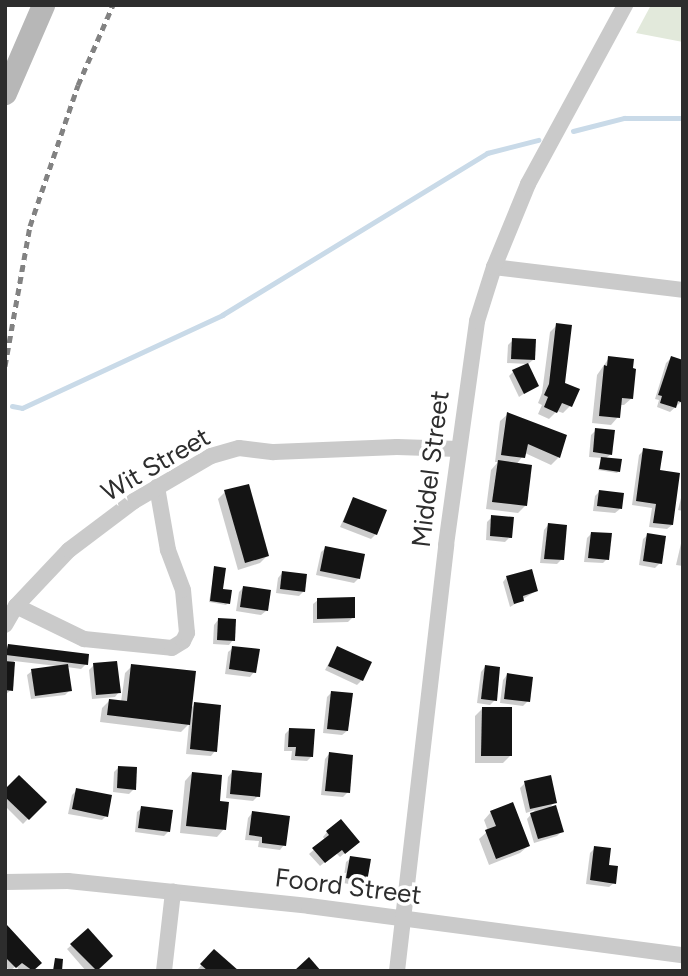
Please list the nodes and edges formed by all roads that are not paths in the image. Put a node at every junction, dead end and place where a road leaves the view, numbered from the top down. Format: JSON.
{"nodes":[{"id":1,"x":43,"y":5,"type":"edge"},
{"id":2,"x":625,"y":5,"type":"edge"},
{"id":3,"x":5,"y":93,"type":"edge"},
{"id":4,"x":494,"y":267,"type":"junction"},
{"id":5,"x":683,"y":290,"type":"edge"},
{"id":6,"x":459,"y":449,"type":"junction"},
{"id":7,"x":157,"y":487,"type":"junction"},
{"id":8,"x":16,"y":606,"type":"junction"},
{"id":9,"x":5,"y":625,"type":"edge"},
{"id":10,"x":5,"y":882,"type":"edge"},
{"id":11,"x":173,"y":892,"type":"junction"},
{"id":12,"x":403,"y":918,"type":"junction"},
{"id":13,"x":683,"y":955,"type":"edge"},
{"id":14,"x":163,"y":971,"type":"edge"},
{"id":15,"x":397,"y":971,"type":"edge"}],
"edges":[{"from":1,"to":3,"type":"street"},
{"from":2,"to":4,"type":"street","name":"Middel Street"},
{"from":4,"to":5,"type":"street"},
{"from":4,"to":6,"type":"street","name":"Middel Street"},
{"from":6,"to":7,"type":"street","name":"Wit Street"},
{"from":6,"to":12,"type":"street","name":"Middel Street"},
{"from":7,"to":8,"type":"street","name":"Wit Street"},
{"from":7,"to":8,"type":"street"},
{"from":8,"to":9,"type":"street","name":"Wit Street"},
{"from":10,"to":11,"type":"street","name":"Foord Street"},
{"from":11,"to":12,"type":"street","name":"Foord Street"},
{"from":11,"to":14,"type":"street"},
{"from":12,"to":13,"type":"street","name":"Foord Street"},
{"from":12,"to":15,"type":"street","name":"Middel Street"}]}
